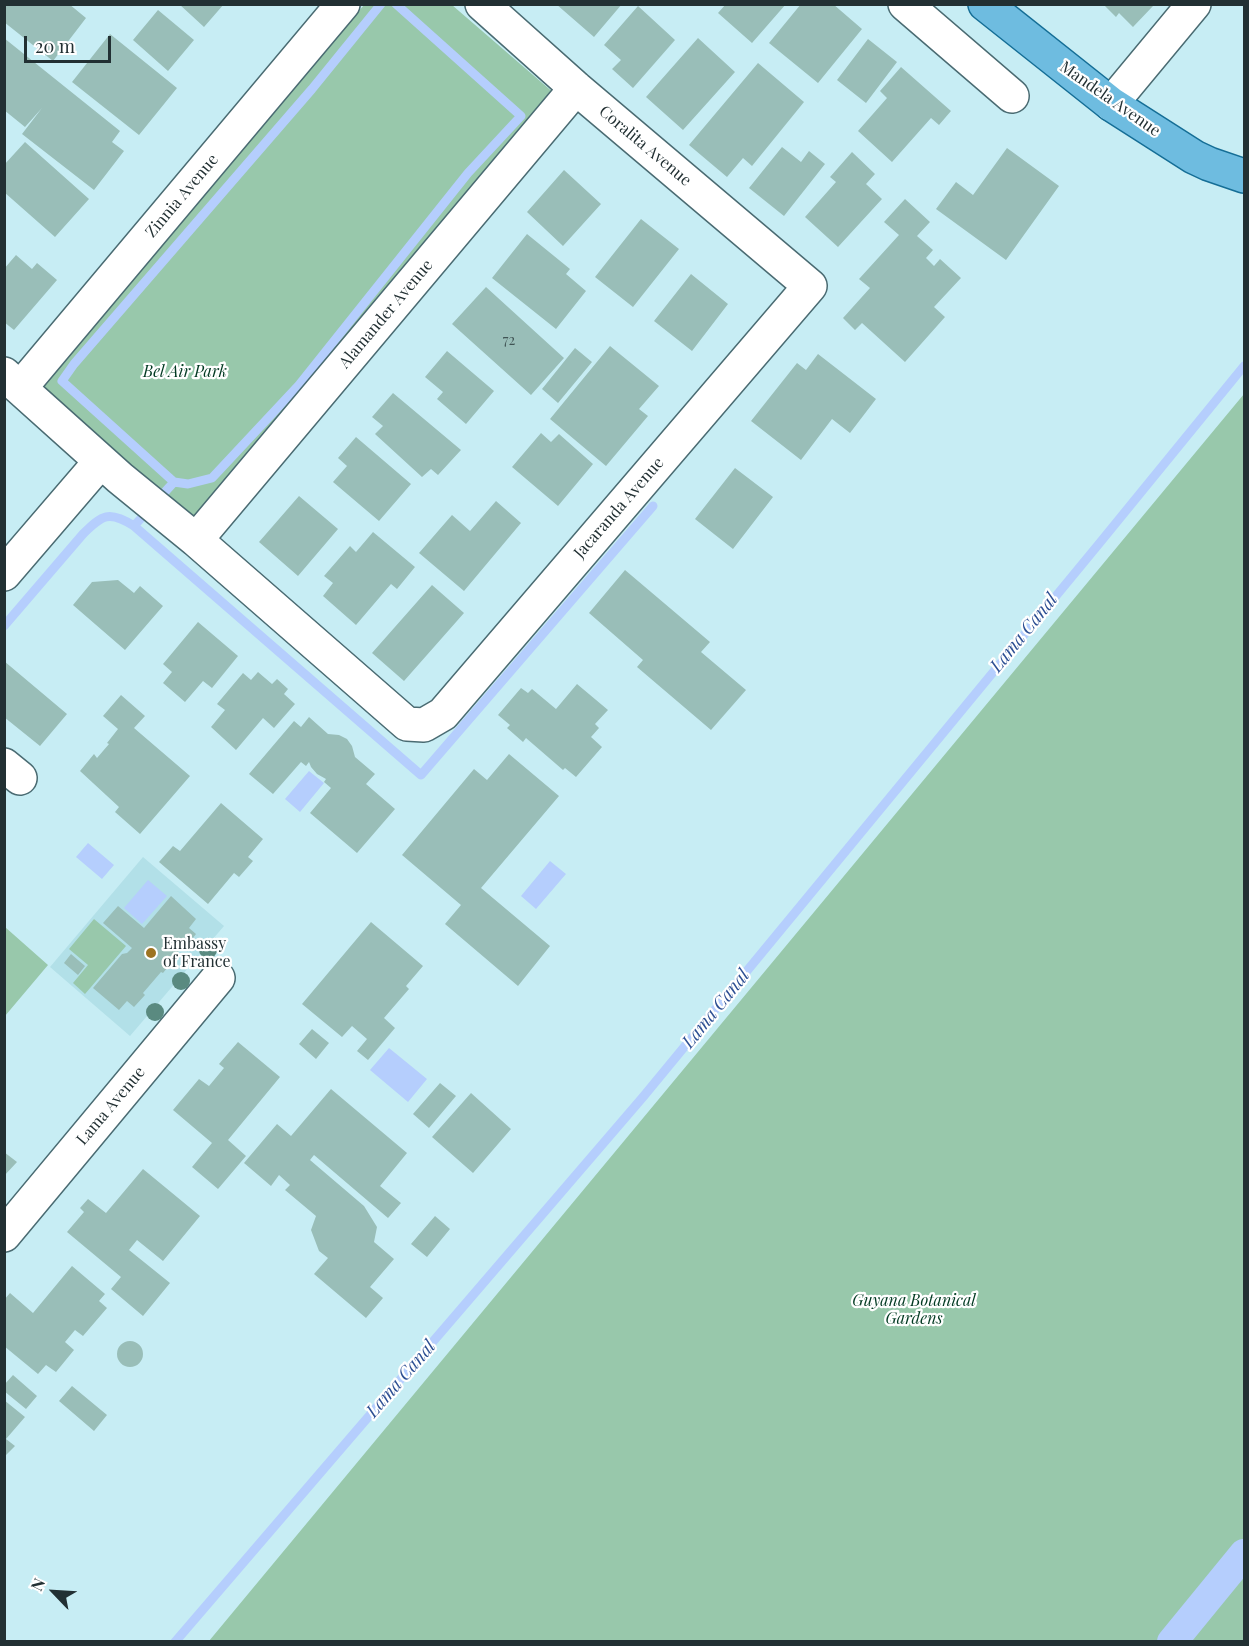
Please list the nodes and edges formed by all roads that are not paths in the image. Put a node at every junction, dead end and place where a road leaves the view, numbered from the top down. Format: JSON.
{"nodes":[{"id":1,"x":343,"y":4,"type":"edge"},
{"id":2,"x":905,"y":4,"type":"edge"},
{"id":3,"x":985,"y":4,"type":"edge"},
{"id":4,"x":1194,"y":4,"type":"edge"},
{"id":5,"x":486,"y":6,"type":"edge"},
{"id":6,"x":576,"y":88,"type":"junction"},
{"id":7,"x":1012,"y":96,"type":"dead end"},
{"id":8,"x":1110,"y":104,"type":"junction"},
{"id":9,"x":1245,"y":176,"type":"edge"},
{"id":10,"x":810,"y":286,"type":"joint"},
{"id":11,"x":13,"y":380,"type":"edge"},
{"id":12,"x":110,"y":470,"type":"junction"},
{"id":13,"x":196,"y":540,"type":"junction"},
{"id":14,"x":4,"y":574,"type":"edge"},
{"id":15,"x":218,"y":978,"type":"dead end"},
{"id":16,"x":4,"y":1235,"type":"edge"}],
"edges":[{"from":1,"to":11,"type":"street","name":"Zinnia Avenue"},
{"from":2,"to":7,"type":"street"},
{"from":3,"to":8,"type":"main road","name":"Mandela Avenue"},
{"from":4,"to":8,"type":"street"},
{"from":5,"to":6,"type":"street","name":"Coralita Avenue"},
{"from":6,"to":10,"type":"street","name":"Coralita Avenue"},
{"from":6,"to":13,"type":"street","name":"Alamander Avenue"},
{"from":8,"to":9,"type":"main road","name":"Mandela Avenue"},
{"from":10,"to":13,"type":"street","name":"Jacaranda Avenue"},
{"from":11,"to":12,"type":"street"},
{"from":12,"to":13,"type":"street"},
{"from":12,"to":14,"type":"street"},
{"from":15,"to":16,"type":"street","name":"Lama Avenue"}]}
